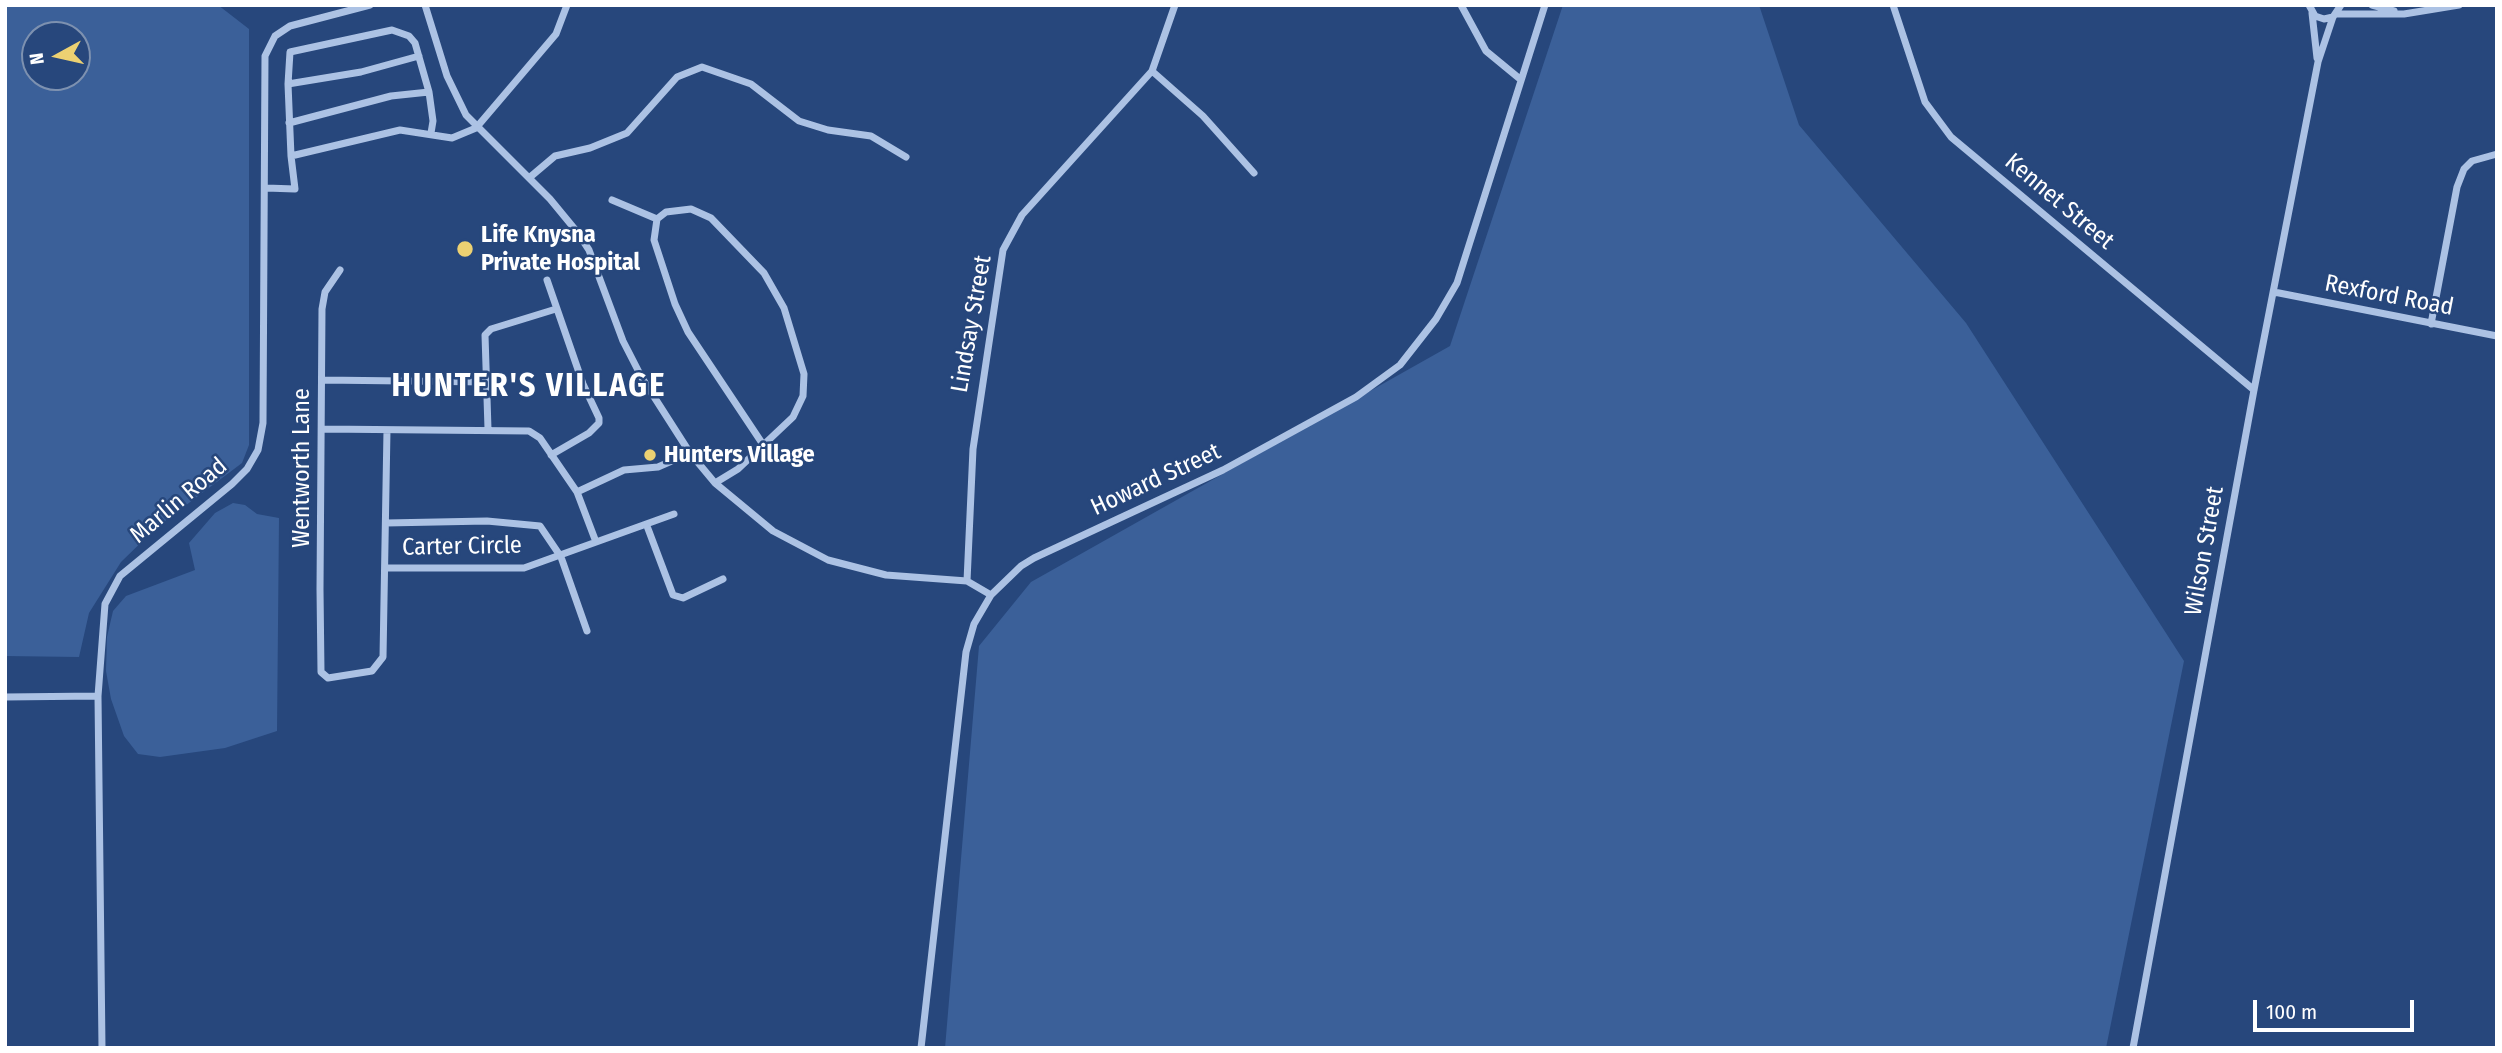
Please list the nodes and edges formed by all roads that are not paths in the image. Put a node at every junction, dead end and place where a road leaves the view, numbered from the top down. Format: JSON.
{"nodes":[{"id":1,"x":370,"y":5,"type":"edge"},
{"id":2,"x":425,"y":5,"type":"edge"},
{"id":3,"x":567,"y":5,"type":"edge"},
{"id":4,"x":1175,"y":5,"type":"edge"},
{"id":5,"x":1461,"y":5,"type":"edge"},
{"id":6,"x":1545,"y":5,"type":"edge"},
{"id":7,"x":1893,"y":5,"type":"edge"},
{"id":8,"x":2341,"y":5,"type":"edge"},
{"id":9,"x":2372,"y":5,"type":"edge"},
{"id":10,"x":2459,"y":5,"type":"edge"},
{"id":11,"x":2309,"y":8,"type":"edge"},
{"id":12,"x":2404,"y":14,"type":"junction"},
{"id":13,"x":2335,"y":15,"type":"junction"},
{"id":14,"x":419,"y":56,"type":"junction"},
{"id":15,"x":2318,"y":62,"type":"junction"},
{"id":16,"x":1152,"y":71,"type":"junction"},
{"id":17,"x":1521,"y":79,"type":"junction"},
{"id":18,"x":288,"y":84,"type":"junction"},
{"id":19,"x":429,"y":92,"type":"junction"},
{"id":20,"x":289,"y":123,"type":"junction"},
{"id":21,"x":476,"y":128,"type":"junction"},
{"id":22,"x":431,"y":133,"type":"junction"},
{"id":23,"x":2497,"y":154,"type":"edge"},
{"id":24,"x":291,"y":156,"type":"junction"},
{"id":25,"x":906,"y":156,"type":"dead end"},
{"id":26,"x":1255,"y":173,"type":"dead end"},
{"id":27,"x":529,"y":178,"type":"junction"},
{"id":28,"x":266,"y":188,"type":"junction"},
{"id":29,"x":612,"y":201,"type":"dead end"},
{"id":30,"x":657,"y":219,"type":"junction"},
{"id":31,"x":340,"y":270,"type":"dead end"},
{"id":32,"x":547,"y":280,"type":"dead end"},
{"id":33,"x":2274,"y":292,"type":"junction"},
{"id":34,"x":555,"y":309,"type":"junction"},
{"id":35,"x":2431,"y":324,"type":"junction"},
{"id":36,"x":2497,"y":336,"type":"edge"},
{"id":37,"x":322,"y":380,"type":"junction"},
{"id":38,"x":488,"y":382,"type":"junction"},
{"id":39,"x":2254,"y":390,"type":"junction"},
{"id":40,"x":323,"y":429,"type":"junction"},
{"id":41,"x":488,"y":429,"type":"junction"},
{"id":42,"x":387,"y":430,"type":"junction"},
{"id":43,"x":762,"y":443,"type":"junction"},
{"id":44,"x":690,"y":453,"type":"junction"},
{"id":45,"x":551,"y":455,"type":"junction"},
{"id":46,"x":715,"y":483,"type":"junction"},
{"id":47,"x":577,"y":492,"type":"junction"},
{"id":48,"x":674,"y":514,"type":"dead end"},
{"id":49,"x":386,"y":523,"type":"junction"},
{"id":50,"x":647,"y":526,"type":"junction"},
{"id":51,"x":596,"y":542,"type":"junction"},
{"id":52,"x":561,"y":557,"type":"junction"},
{"id":53,"x":386,"y":568,"type":"junction"},
{"id":54,"x":723,"y":579,"type":"dead end"},
{"id":55,"x":967,"y":581,"type":"junction"},
{"id":56,"x":991,"y":595,"type":"junction"},
{"id":57,"x":587,"y":631,"type":"dead end"},
{"id":58,"x":372,"y":670,"type":"joint"},
{"id":59,"x":98,"y":696,"type":"junction"},
{"id":60,"x":5,"y":697,"type":"edge"},
{"id":61,"x":102,"y":1048,"type":"edge"},
{"id":62,"x":921,"y":1048,"type":"edge"},
{"id":63,"x":2133,"y":1048,"type":"edge"}],
"edges":[{"from":1,"to":28,"type":"street","name":"Marlin Road"},
{"from":2,"to":21,"type":"street"},
{"from":3,"to":21,"type":"street"},
{"from":4,"to":16,"type":"street","name":"Lindsay Street"},
{"from":5,"to":17,"type":"street"},
{"from":6,"to":17,"type":"street","name":"Howard Street"},
{"from":7,"to":39,"type":"street","name":"Kennet Street"},
{"from":8,"to":13,"type":"street","name":"Wilson Street"},
{"from":9,"to":12,"type":"street"},
{"from":10,"to":12,"type":"street"},
{"from":11,"to":13,"type":"street"},
{"from":11,"to":15,"type":"street","name":"Wilson Street"},
{"from":12,"to":13,"type":"street"},
{"from":13,"to":15,"type":"street","name":"Wilson Street"},
{"from":14,"to":18,"type":"street"},
{"from":14,"to":18,"type":"street"},
{"from":14,"to":19,"type":"street"},
{"from":15,"to":33,"type":"street","name":"Wilson Street"},
{"from":16,"to":26,"type":"street"},
{"from":16,"to":55,"type":"street","name":"Lindsay Street"},
{"from":17,"to":56,"type":"street","name":"Howard Street"},
{"from":18,"to":20,"type":"street"},
{"from":19,"to":20,"type":"street"},
{"from":19,"to":22,"type":"street"},
{"from":20,"to":24,"type":"street"},
{"from":21,"to":22,"type":"street"},
{"from":21,"to":27,"type":"street"},
{"from":22,"to":24,"type":"street"},
{"from":23,"to":35,"type":"street"},
{"from":24,"to":28,"type":"street"},
{"from":25,"to":27,"type":"street"},
{"from":27,"to":44,"type":"street"},
{"from":28,"to":59,"type":"street","name":"Marlin Road"},
{"from":29,"to":30,"type":"street"},
{"from":30,"to":43,"type":"street"},
{"from":30,"to":43,"type":"street"},
{"from":31,"to":37,"type":"street","name":"Wentworth Lane"},
{"from":32,"to":34,"type":"street"},
{"from":33,"to":35,"type":"street","name":"Rexford Road"},
{"from":33,"to":39,"type":"street","name":"Wilson Street"},
{"from":34,"to":38,"type":"street"},
{"from":34,"to":45,"type":"street"},
{"from":35,"to":36,"type":"street","name":"Rexford Road"},
{"from":37,"to":38,"type":"street"},
{"from":37,"to":40,"type":"street","name":"Wentworth Lane"},
{"from":38,"to":41,"type":"street"},
{"from":39,"to":63,"type":"street","name":"Wilson Street"},
{"from":40,"to":42,"type":"street"},
{"from":40,"to":58,"type":"street","name":"Wentworth Lane"},
{"from":41,"to":42,"type":"street"},
{"from":41,"to":45,"type":"street"},
{"from":42,"to":49,"type":"street","name":"Carter Circle"},
{"from":43,"to":46,"type":"street"},
{"from":44,"to":46,"type":"street"},
{"from":44,"to":47,"type":"street"},
{"from":45,"to":47,"type":"street"},
{"from":46,"to":55,"type":"street"},
{"from":47,"to":51,"type":"street"},
{"from":48,"to":50,"type":"street","name":"Carter Circle"},
{"from":49,"to":52,"type":"street"},
{"from":49,"to":53,"type":"street","name":"Carter Circle"},
{"from":50,"to":51,"type":"street","name":"Carter Circle"},
{"from":50,"to":54,"type":"street"},
{"from":51,"to":52,"type":"street","name":"Carter Circle"},
{"from":52,"to":53,"type":"street","name":"Carter Circle"},
{"from":52,"to":57,"type":"street"},
{"from":53,"to":58,"type":"street","name":"Carter Circle"},
{"from":55,"to":56,"type":"street"},
{"from":56,"to":62,"type":"street","name":"Howard Street"},
{"from":59,"to":60,"type":"street"},
{"from":59,"to":61,"type":"street","name":"Marlin Road"}]}
